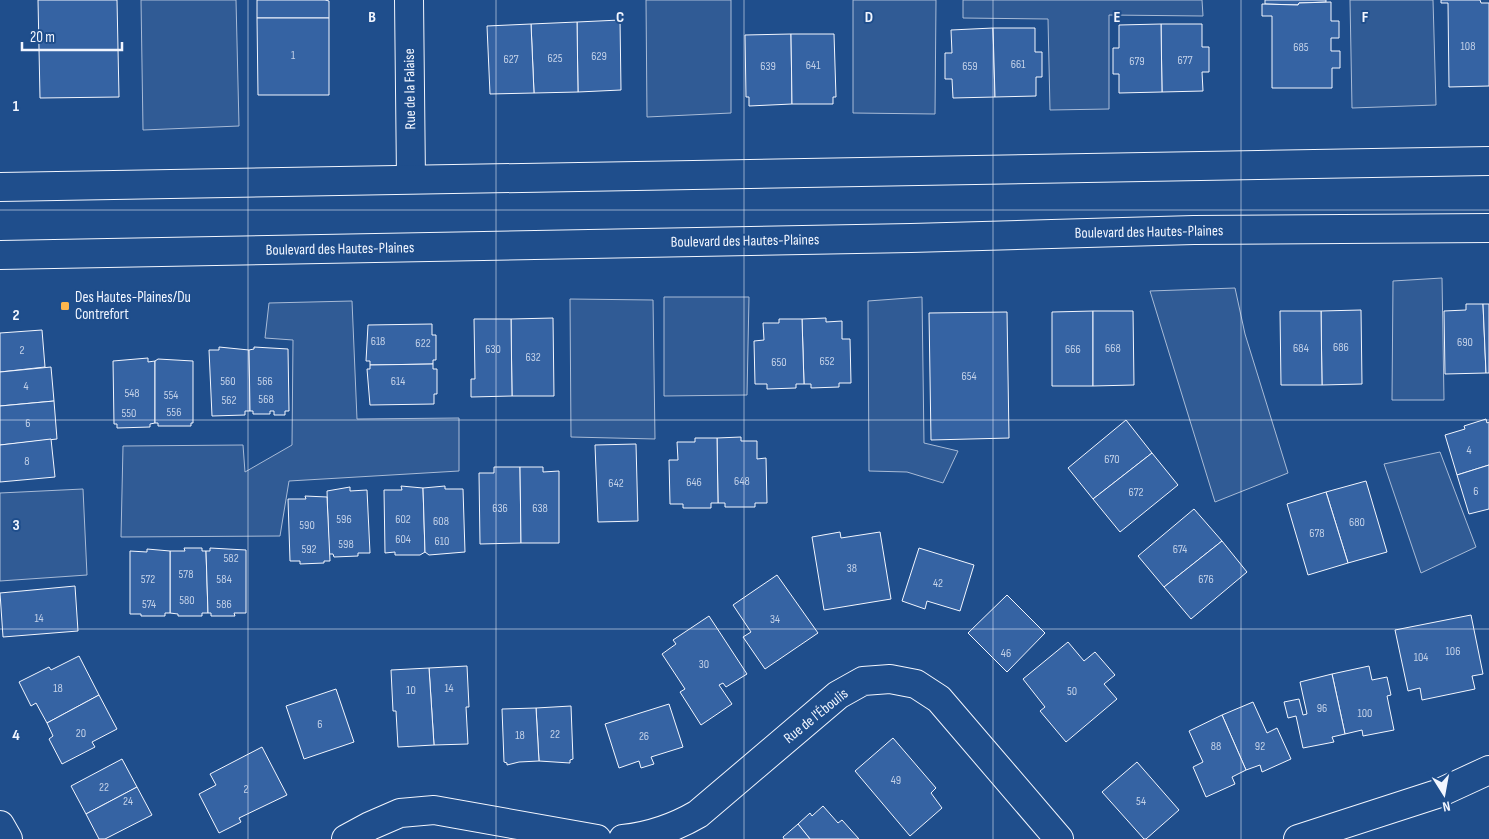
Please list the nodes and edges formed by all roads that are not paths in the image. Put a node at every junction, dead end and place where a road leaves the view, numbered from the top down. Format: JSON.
{"nodes":[{"id":1,"x":409,"y":0,"type":"edge"},
{"id":2,"x":1489,"y":161,"type":"edge"},
{"id":3,"x":411,"y":178,"type":"junction"},
{"id":4,"x":0,"y":187,"type":"edge"},
{"id":5,"x":1489,"y":228,"type":"edge"},
{"id":6,"x":0,"y":255,"type":"edge"},
{"id":7,"x":1489,"y":770,"type":"edge"},
{"id":8,"x":0,"y":826,"type":"edge"},
{"id":9,"x":8,"y":839,"type":"edge"},
{"id":10,"x":346,"y":839,"type":"edge"},
{"id":11,"x":597,"y":839,"type":"edge"},
{"id":12,"x":623,"y":839,"type":"edge"},
{"id":13,"x":1059,"y":839,"type":"edge"},
{"id":14,"x":1298,"y":839,"type":"edge"}],
"edges":[{"from":1,"to":3,"type":"street","name":"Rue de la Falaise"},
{"from":2,"to":3,"type":"street"},
{"from":3,"to":4,"type":"street"},
{"from":5,"to":6,"type":"street","name":"Boulevard des Hautes-Plaines"},
{"from":7,"to":14,"type":"street"},
{"from":8,"to":9,"type":"street"},
{"from":10,"to":11,"type":"street"},
{"from":12,"to":13,"type":"street","name":"Rue de l'Éboulis"}]}
